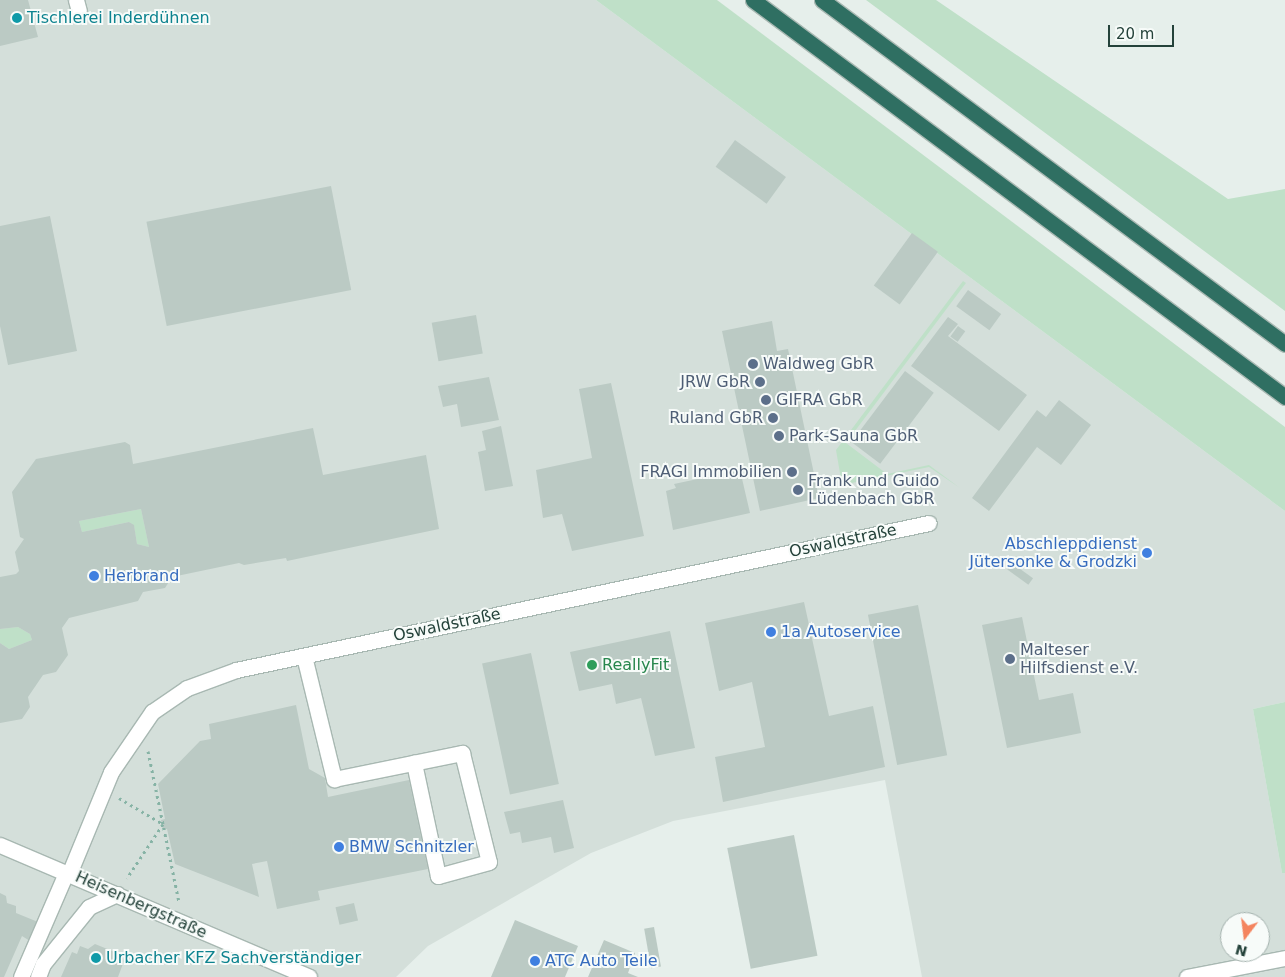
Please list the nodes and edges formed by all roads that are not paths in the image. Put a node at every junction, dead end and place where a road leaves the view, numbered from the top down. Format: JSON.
{"nodes":[{"id":1,"x":753,"y":0,"type":"edge"},
{"id":2,"x":822,"y":0,"type":"edge"},
{"id":3,"x":1285,"y":344,"type":"edge"},
{"id":4,"x":1285,"y":396,"type":"edge"},
{"id":5,"x":930,"y":522,"type":"dead end"},
{"id":6,"x":304,"y":656,"type":"junction"},
{"id":7,"x":414,"y":764,"type":"junction"},
{"id":8,"x":0,"y":844,"type":"edge"},
{"id":9,"x":68,"y":873,"type":"junction"},
{"id":10,"x":117,"y":894,"type":"junction"},
{"id":11,"x":1285,"y":958,"type":"edge"},
{"id":12,"x":21,"y":977,"type":"edge"},
{"id":13,"x":38,"y":977,"type":"edge"},
{"id":14,"x":309,"y":977,"type":"edge"},
{"id":15,"x":1186,"y":977,"type":"edge"}],
"edges":[{"from":1,"to":4,"type":"highway"},
{"from":2,"to":3,"type":"highway"},
{"from":5,"to":6,"type":"street","name":"Oswaldstraße"},
{"from":6,"to":7,"type":"street"},
{"from":6,"to":9,"type":"street","name":"Oswaldstraße"},
{"from":7,"to":7,"type":"street"},
{"from":8,"to":9,"type":"street","name":"Heisenbergstraße"},
{"from":9,"to":10,"type":"street","name":"Heisenbergstraße"},
{"from":9,"to":12,"type":"street","name":"Oswaldstraße"},
{"from":10,"to":13,"type":"street"},
{"from":10,"to":14,"type":"street","name":"Heisenbergstraße"},
{"from":11,"to":15,"type":"street"}]}
